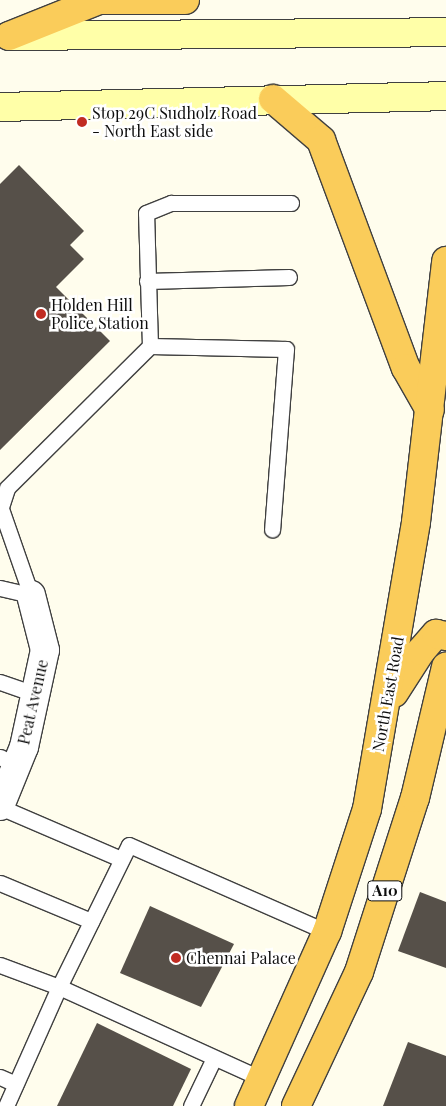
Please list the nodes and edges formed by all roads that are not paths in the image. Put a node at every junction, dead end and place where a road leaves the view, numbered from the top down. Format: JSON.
{"nodes":[{"id":1,"x":100,"y":0,"type":"edge"},
{"id":2,"x":185,"y":0,"type":"edge"},
{"id":3,"x":155,"y":1,"type":"edge"},
{"id":4,"x":446,"y":32,"type":"edge"},
{"id":5,"x":4,"y":36,"type":"edge"},
{"id":6,"x":446,"y":96,"type":"edge"},
{"id":7,"x":273,"y":99,"type":"junction"},
{"id":8,"x":0,"y":107,"type":"edge"},
{"id":9,"x":291,"y":204,"type":"dead end"},
{"id":10,"x":446,"y":261,"type":"edge"},
{"id":11,"x":290,"y":277,"type":"dead end"},
{"id":12,"x":146,"y":281,"type":"junction"},
{"id":13,"x":150,"y":346,"type":"junction"},
{"id":14,"x":430,"y":410,"type":"junction"},
{"id":15,"x":0,"y":506,"type":"edge"},
{"id":16,"x":272,"y":529,"type":"dead end"},
{"id":17,"x":0,"y":588,"type":"edge"},
{"id":18,"x":31,"y":595,"type":"junction"},
{"id":19,"x":446,"y":636,"type":"edge"},
{"id":20,"x":446,"y":667,"type":"edge"},
{"id":21,"x":0,"y":682,"type":"edge"},
{"id":22,"x":35,"y":694,"type":"junction"},
{"id":23,"x":388,"y":703,"type":"junction"},
{"id":24,"x":8,"y":761,"type":"edge"},
{"id":25,"x":0,"y":806,"type":"edge"},
{"id":26,"x":121,"y":859,"type":"junction"},
{"id":27,"x":0,"y":883,"type":"edge"},
{"id":28,"x":91,"y":922,"type":"junction"},
{"id":29,"x":327,"y":932,"type":"junction"},
{"id":30,"x":0,"y":965,"type":"edge"},
{"id":31,"x":59,"y":987,"type":"junction"},
{"id":32,"x":213,"y":1060,"type":"junction"},
{"id":33,"x":0,"y":1078,"type":"edge"},
{"id":34,"x":262,"y":1079,"type":"junction"},
{"id":35,"x":16,"y":1084,"type":"junction"},
{"id":36,"x":6,"y":1106,"type":"edge"},
{"id":37,"x":191,"y":1106,"type":"edge"},
{"id":38,"x":249,"y":1106,"type":"edge"},
{"id":39,"x":296,"y":1106,"type":"edge"}],
"edges":[{"from":1,"to":3,"type":"highway"},
{"from":1,"to":5,"type":"highway"},
{"from":2,"to":3,"type":"highway"},
{"from":4,"to":5,"type":"main road"},
{"from":6,"to":7,"type":"main road"},
{"from":7,"to":8,"type":"main road"},
{"from":7,"to":14,"type":"highway"},
{"from":9,"to":12,"type":"lane"},
{"from":10,"to":14,"type":"highway","name":"North East Road","number":"A10"},
{"from":11,"to":12,"type":"lane"},
{"from":12,"to":13,"type":"lane"},
{"from":13,"to":15,"type":"lane"},
{"from":13,"to":16,"type":"lane"},
{"from":14,"to":23,"type":"highway","name":"North East Road","number":"A10"},
{"from":15,"to":18,"type":"lane"},
{"from":17,"to":18,"type":"lane"},
{"from":18,"to":22,"type":"street","name":"Peat Avenue"},
{"from":19,"to":23,"type":"highway"},
{"from":20,"to":39,"type":"highway","number":"A10"},
{"from":21,"to":22,"type":"lane"},
{"from":22,"to":24,"type":"street","name":"Peat Avenue"},
{"from":23,"to":29,"type":"highway","name":"North East Road","number":"A10"},
{"from":24,"to":25,"type":"street","name":"Peat Avenue"},
{"from":25,"to":26,"type":"lane"},
{"from":26,"to":28,"type":"lane"},
{"from":26,"to":29,"type":"lane"},
{"from":27,"to":28,"type":"lane"},
{"from":28,"to":31,"type":"lane"},
{"from":29,"to":34,"type":"highway","name":"North East Road","number":"A10"},
{"from":30,"to":31,"type":"lane"},
{"from":31,"to":32,"type":"lane"},
{"from":31,"to":35,"type":"lane"},
{"from":32,"to":34,"type":"lane"},
{"from":32,"to":37,"type":"lane"},
{"from":33,"to":35,"type":"lane"},
{"from":34,"to":38,"type":"highway","name":"North East Road","number":"A10"},
{"from":35,"to":36,"type":"lane"}]}
